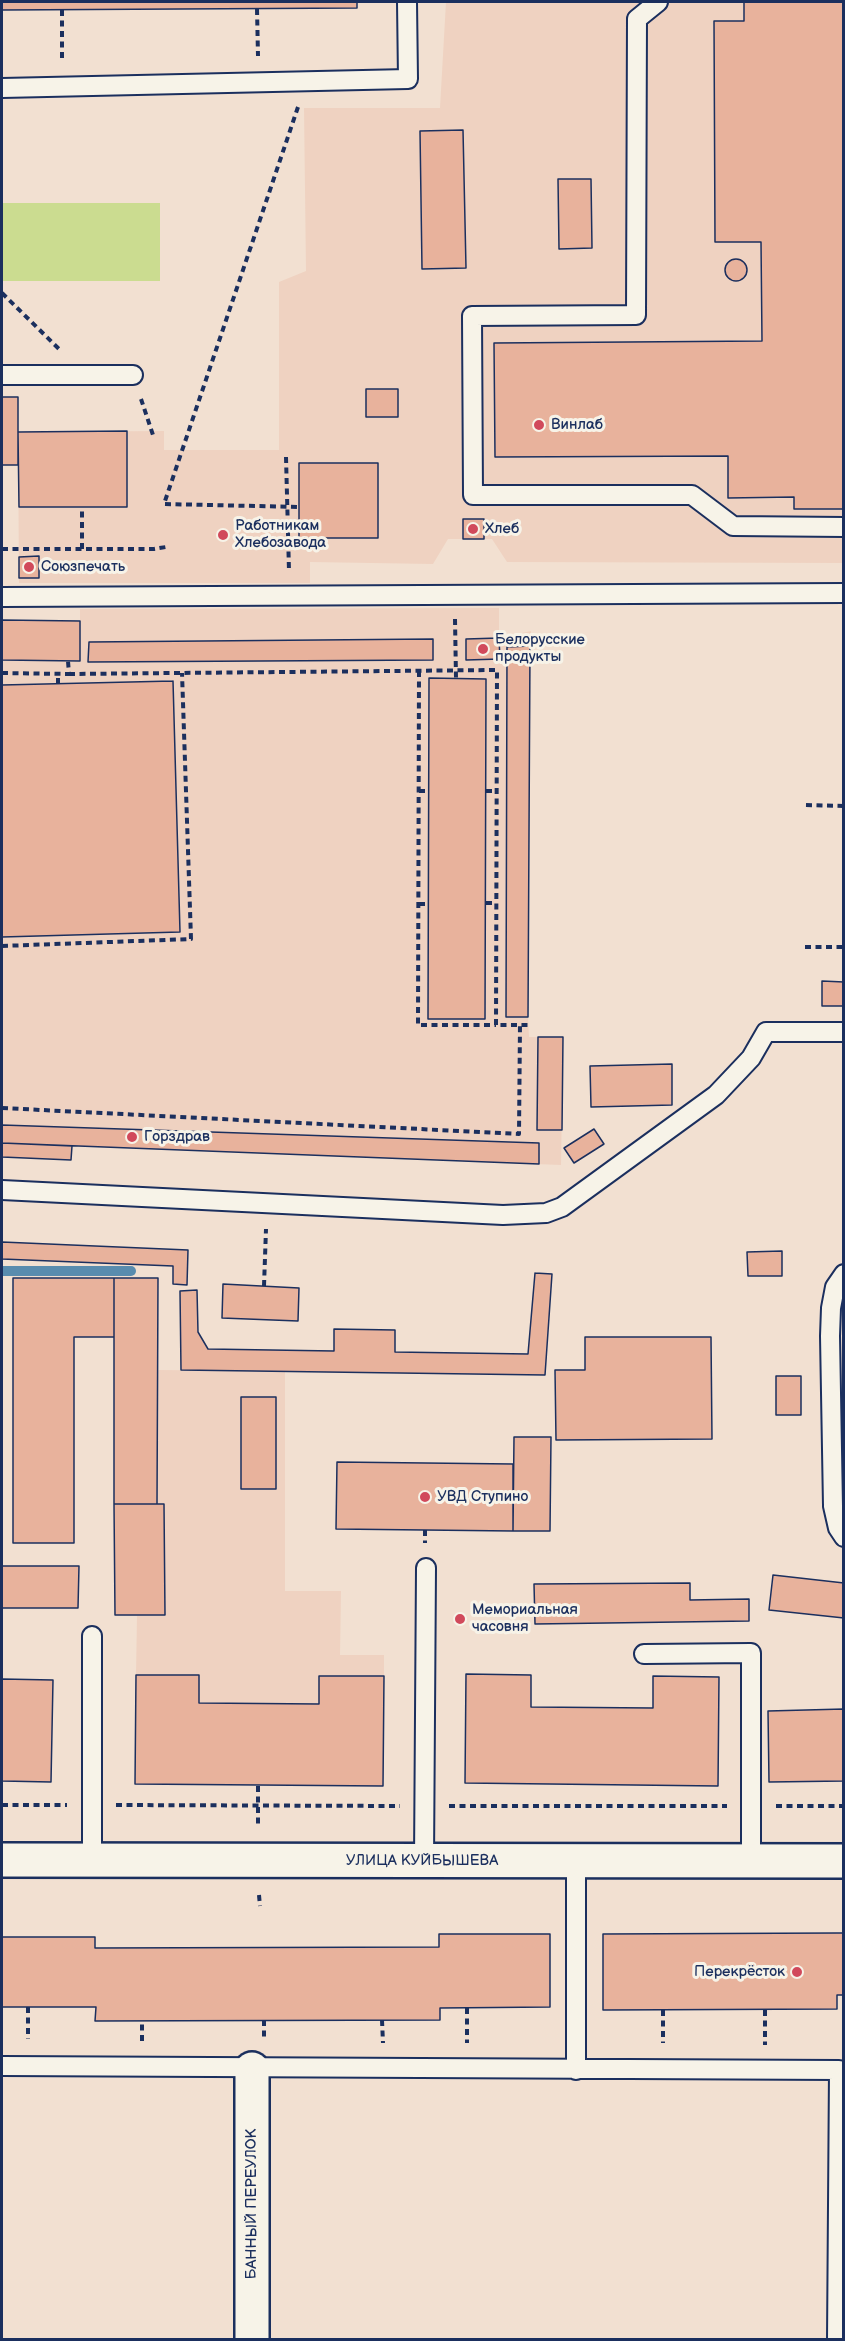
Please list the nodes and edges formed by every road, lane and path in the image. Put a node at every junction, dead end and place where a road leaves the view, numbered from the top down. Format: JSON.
{"nodes":[{"id":1,"x":407,"y":2,"type":"edge"},
{"id":2,"x":658,"y":2,"type":"edge"},
{"id":3,"x":257,"y":9,"type":"dead end"},
{"id":4,"x":62,"y":10,"type":"dead end"},
{"id":5,"x":307,"y":81,"type":"junction"},
{"id":6,"x":258,"y":82,"type":"junction"},
{"id":7,"x":63,"y":87,"type":"junction"},
{"id":8,"x":2,"y":88,"type":"edge"},
{"id":9,"x":2,"y":293,"type":"edge"},
{"id":10,"x":2,"y":375,"type":"edge"},
{"id":11,"x":86,"y":375,"type":"junction"},
{"id":12,"x":133,"y":375,"type":"joint"},
{"id":13,"x":153,"y":435,"type":"dead end"},
{"id":14,"x":286,"y":457,"type":"dead end"},
{"id":15,"x":82,"y":507,"type":"dead end"},
{"id":16,"x":288,"y":507,"type":"junction"},
{"id":17,"x":300,"y":507,"type":"dead end"},
{"id":18,"x":843,"y":527,"type":"edge"},
{"id":19,"x":166,"y":547,"type":"dead end"},
{"id":20,"x":2,"y":549,"type":"edge"},
{"id":21,"x":82,"y":549,"type":"junction"},
{"id":22,"x":289,"y":573,"type":"dead end"},
{"id":23,"x":843,"y":593,"type":"edge"},
{"id":24,"x":455,"y":595,"type":"junction"},
{"id":25,"x":2,"y":597,"type":"edge"},
{"id":26,"x":68,"y":661,"type":"dead end"},
{"id":27,"x":455,"y":670,"type":"junction"},
{"id":28,"x":418,"y":671,"type":"junction"},
{"id":29,"x":2,"y":673,"type":"edge"},
{"id":30,"x":182,"y":673,"type":"junction"},
{"id":31,"x":58,"y":674,"type":"junction"},
{"id":32,"x":69,"y":674,"type":"junction"},
{"id":33,"x":456,"y":678,"type":"dead end"},
{"id":34,"x":58,"y":684,"type":"dead end"},
{"id":35,"x":497,"y":790,"type":"junction"},
{"id":36,"x":419,"y":791,"type":"junction"},
{"id":37,"x":429,"y":791,"type":"dead end"},
{"id":38,"x":486,"y":791,"type":"dead end"},
{"id":39,"x":806,"y":805,"type":"dead end"},
{"id":40,"x":843,"y":806,"type":"edge"},
{"id":41,"x":486,"y":903,"type":"dead end"},
{"id":42,"x":496,"y":903,"type":"junction"},
{"id":43,"x":419,"y":904,"type":"junction"},
{"id":44,"x":428,"y":904,"type":"dead end"},
{"id":45,"x":68,"y":935,"type":"dead end"},
{"id":46,"x":68,"y":943,"type":"junction"},
{"id":47,"x":2,"y":945,"type":"edge"},
{"id":48,"x":805,"y":947,"type":"dead end"},
{"id":49,"x":843,"y":947,"type":"edge"},
{"id":50,"x":454,"y":1018,"type":"dead end"},
{"id":51,"x":455,"y":1025,"type":"junction"},
{"id":52,"x":496,"y":1025,"type":"junction"},
{"id":53,"x":519,"y":1025,"type":"junction"},
{"id":54,"x":529,"y":1025,"type":"dead end"},
{"id":55,"x":843,"y":1032,"type":"edge"},
{"id":56,"x":2,"y":1108,"type":"edge"},
{"id":57,"x":2,"y":1190,"type":"edge"},
{"id":58,"x":267,"y":1203,"type":"junction"},
{"id":59,"x":843,"y":1274,"type":"edge"},
{"id":60,"x":264,"y":1286,"type":"dead end"},
{"id":61,"x":843,"y":1537,"type":"edge"},
{"id":62,"x":426,"y":1568,"type":"dead end"},
{"id":63,"x":92,"y":1636,"type":"dead end"},
{"id":64,"x":644,"y":1654,"type":"dead end"},
{"id":65,"x":2,"y":1860,"type":"edge"},
{"id":66,"x":92,"y":1860,"type":"junction"},
{"id":67,"x":424,"y":1861,"type":"junction"},
{"id":68,"x":576,"y":1861,"type":"junction"},
{"id":69,"x":751,"y":1861,"type":"junction"},
{"id":70,"x":843,"y":1861,"type":"edge"},
{"id":71,"x":467,"y":2008,"type":"dead end"},
{"id":72,"x":765,"y":2010,"type":"dead end"},
{"id":73,"x":2,"y":2066,"type":"edge"},
{"id":74,"x":252,"y":2068,"type":"junction"},
{"id":75,"x":841,"y":2068,"type":"edge"},
{"id":76,"x":468,"y":2070,"type":"junction"},
{"id":77,"x":576,"y":2070,"type":"junction"},
{"id":78,"x":765,"y":2070,"type":"junction"},
{"id":79,"x":252,"y":2340,"type":"edge"},
{"id":80,"x":837,"y":2340,"type":"edge"}],
"edges":[{"from":1,"to":5,"type":"lane"},
{"from":2,"to":18,"type":"lane"},
{"from":3,"to":6,"type":"path"},
{"from":4,"to":7,"type":"path"},
{"from":5,"to":6,"type":"lane"},
{"from":5,"to":16,"type":"path"},
{"from":6,"to":7,"type":"lane"},
{"from":7,"to":8,"type":"lane"},
{"from":9,"to":11,"type":"path"},
{"from":10,"to":11,"type":"lane"},
{"from":11,"to":12,"type":"lane"},
{"from":12,"to":13,"type":"path"},
{"from":14,"to":16,"type":"path"},
{"from":15,"to":21,"type":"path"},
{"from":16,"to":17,"type":"path"},
{"from":16,"to":22,"type":"path"},
{"from":19,"to":21,"type":"path"},
{"from":20,"to":21,"type":"path"},
{"from":23,"to":24,"type":"lane"},
{"from":24,"to":25,"type":"lane"},
{"from":24,"to":27,"type":"path"},
{"from":26,"to":32,"type":"path"},
{"from":27,"to":28,"type":"path"},
{"from":27,"to":33,"type":"path"},
{"from":27,"to":35,"type":"path"},
{"from":28,"to":30,"type":"path"},
{"from":28,"to":36,"type":"path"},
{"from":29,"to":31,"type":"path"},
{"from":30,"to":32,"type":"path"},
{"from":30,"to":46,"type":"path"},
{"from":31,"to":32,"type":"path"},
{"from":31,"to":34,"type":"path"},
{"from":35,"to":38,"type":"path"},
{"from":35,"to":42,"type":"path"},
{"from":36,"to":37,"type":"path"},
{"from":36,"to":43,"type":"path"},
{"from":39,"to":40,"type":"path"},
{"from":41,"to":42,"type":"path"},
{"from":42,"to":52,"type":"path"},
{"from":43,"to":44,"type":"path"},
{"from":43,"to":51,"type":"path"},
{"from":45,"to":46,"type":"path"},
{"from":46,"to":47,"type":"path"},
{"from":48,"to":49,"type":"path"},
{"from":50,"to":51,"type":"path"},
{"from":51,"to":52,"type":"path"},
{"from":52,"to":53,"type":"path"},
{"from":53,"to":54,"type":"path"},
{"from":53,"to":56,"type":"path"},
{"from":55,"to":58,"type":"lane"},
{"from":57,"to":58,"type":"lane"},
{"from":58,"to":60,"type":"path"},
{"from":59,"to":61,"type":"lane"},
{"from":62,"to":67,"type":"lane"},
{"from":63,"to":66,"type":"lane"},
{"from":64,"to":69,"type":"lane"},
{"from":65,"to":66,"type":"main road","name":"УЛИЦА КУЙБЫШЕВА"},
{"from":66,"to":67,"type":"main road","name":"УЛИЦА КУЙБЫШЕВА"},
{"from":67,"to":68,"type":"main road","name":"УЛИЦА КУЙБЫШЕВА"},
{"from":68,"to":69,"type":"main road","name":"УЛИЦА КУЙБЫШЕВА"},
{"from":68,"to":77,"type":"lane"},
{"from":69,"to":70,"type":"main road","name":"УЛИЦА КУЙБЫШЕВА"},
{"from":71,"to":76,"type":"path"},
{"from":72,"to":78,"type":"path"},
{"from":73,"to":74,"type":"lane"},
{"from":74,"to":76,"type":"lane"},
{"from":74,"to":79,"type":"main road","name":"БАННЫЙ ПЕРЕУЛОК"},
{"from":75,"to":78,"type":"lane"},
{"from":75,"to":80,"type":"lane"},
{"from":76,"to":77,"type":"lane"},
{"from":77,"to":78,"type":"lane"}]}
